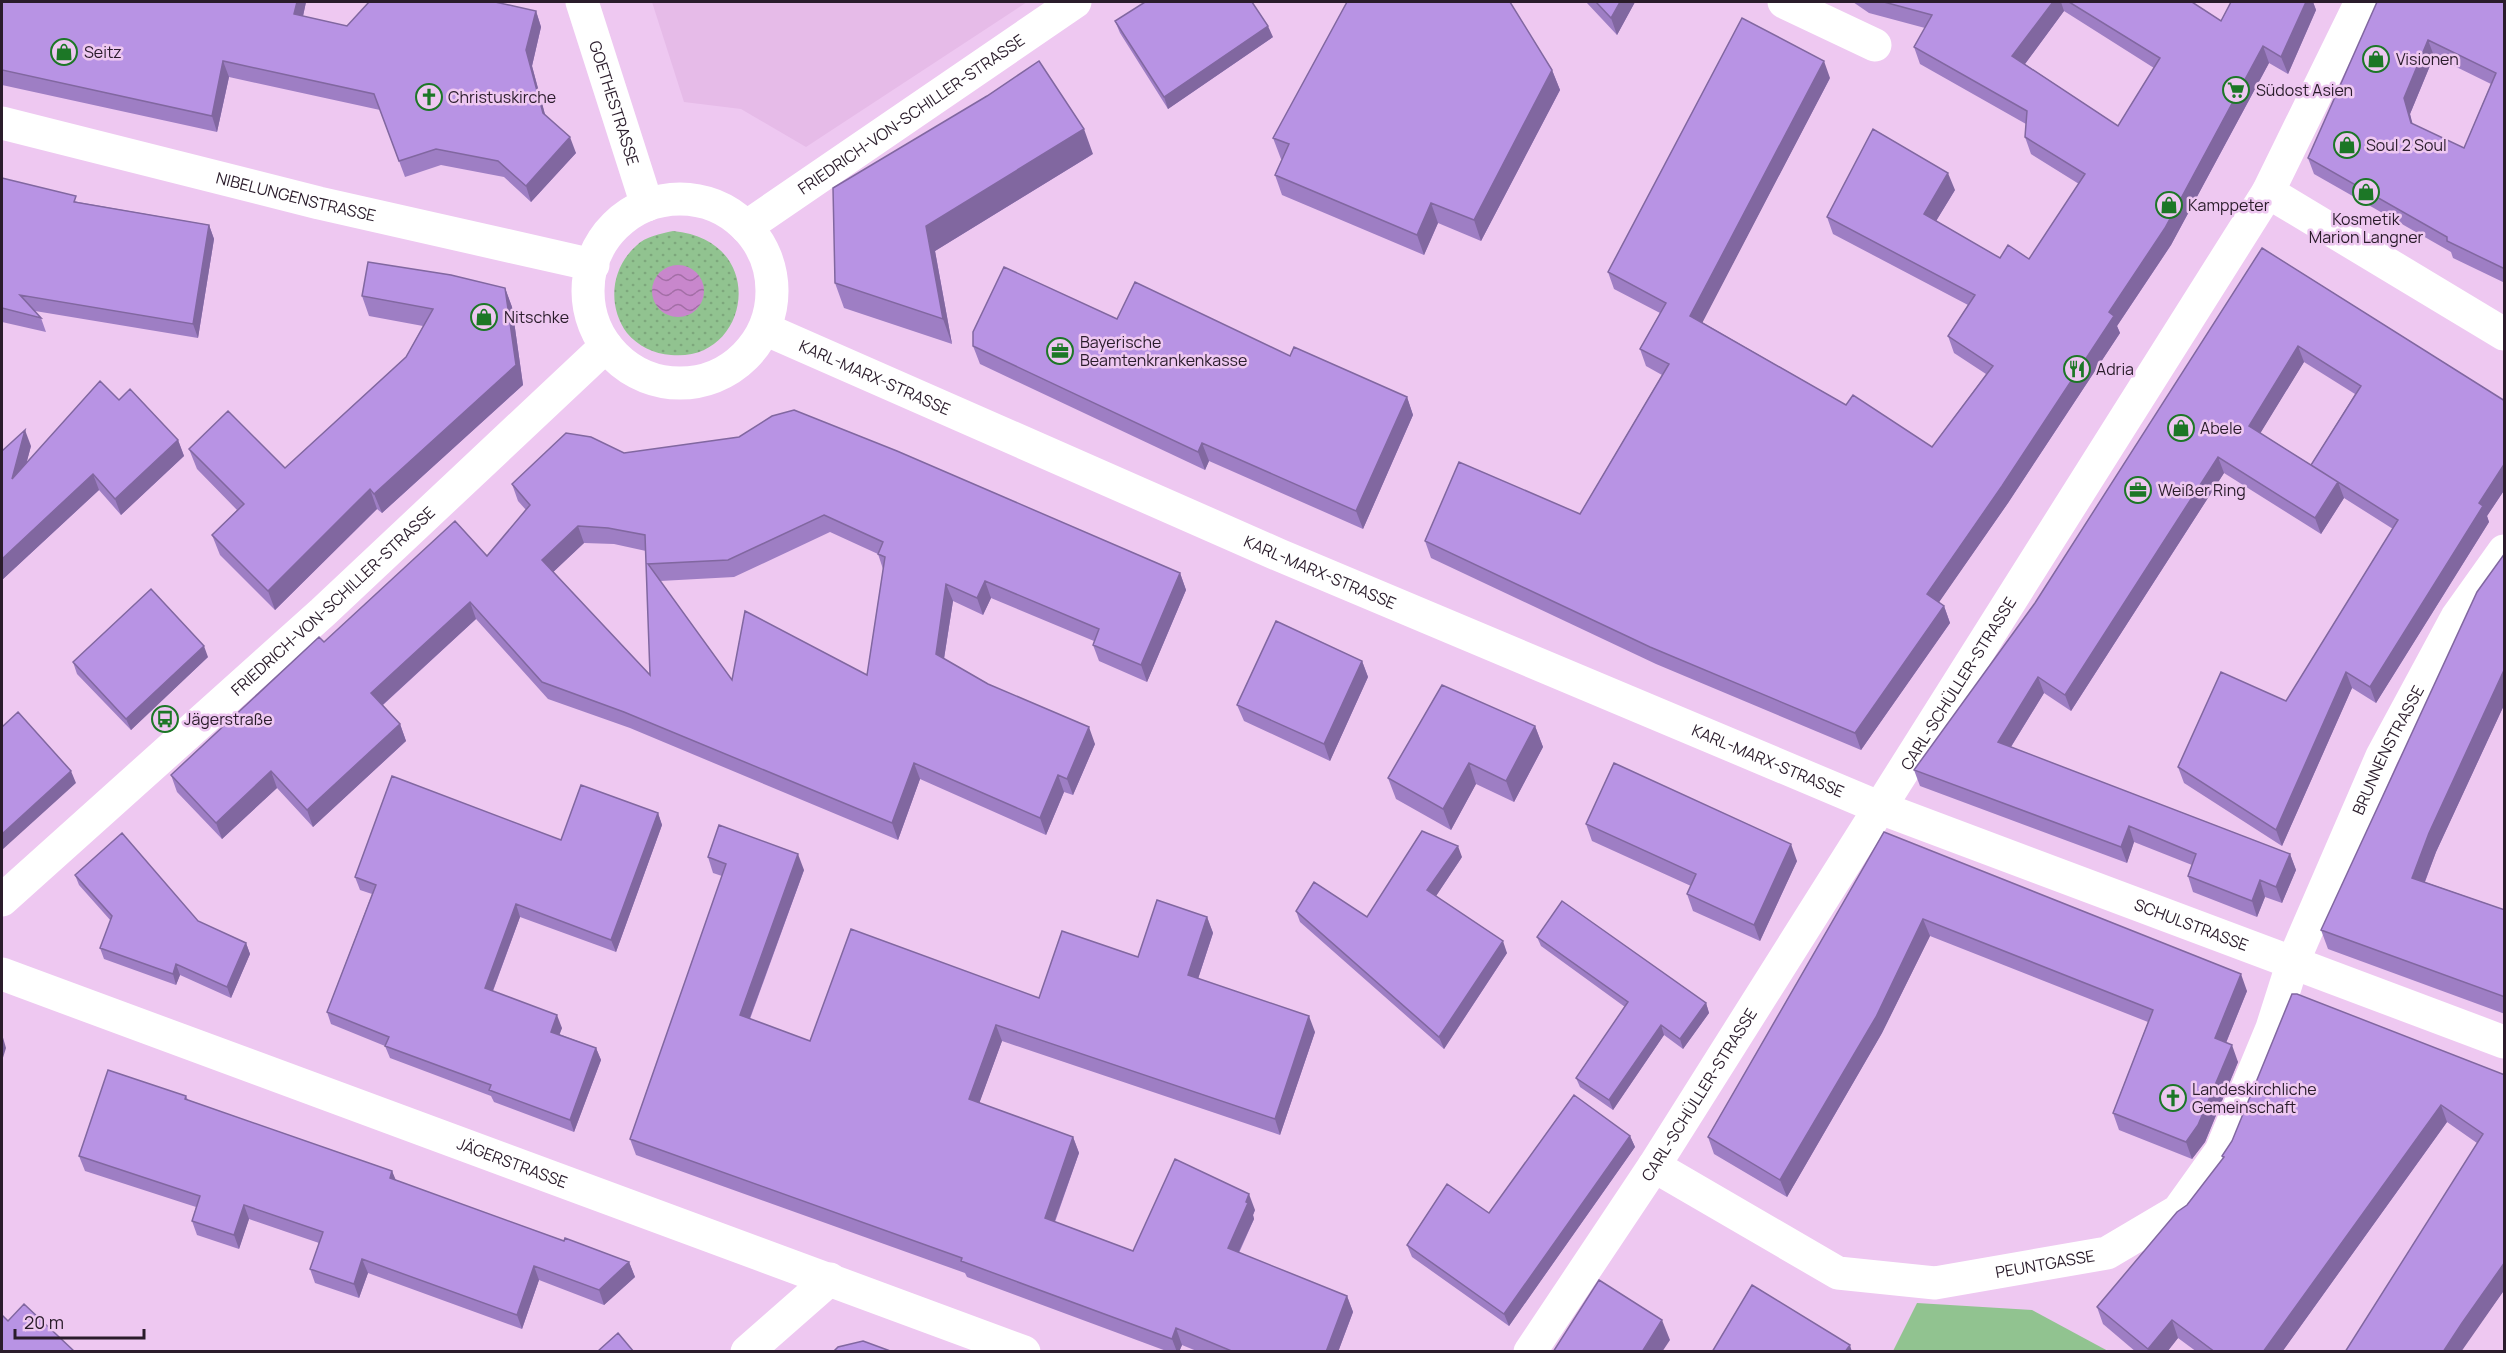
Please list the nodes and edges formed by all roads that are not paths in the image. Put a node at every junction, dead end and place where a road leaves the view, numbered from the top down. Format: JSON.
{"nodes":[{"id":1,"x":582,"y":2,"type":"edge"},
{"id":2,"x":1075,"y":2,"type":"edge"},
{"id":3,"x":1784,"y":2,"type":"edge"},
{"id":4,"x":2361,"y":2,"type":"edge"},
{"id":5,"x":1875,"y":45,"type":"dead end"},
{"id":6,"x":2,"y":123,"type":"edge"},
{"id":7,"x":2268,"y":192,"type":"junction"},
{"id":8,"x":647,"y":205,"type":"junction"},
{"id":9,"x":746,"y":228,"type":"junction"},
{"id":10,"x":593,"y":265,"type":"junction"},
{"id":11,"x":765,"y":329,"type":"junction"},
{"id":12,"x":2505,"y":334,"type":"edge"},
{"id":13,"x":606,"y":346,"type":"junction"},
{"id":14,"x":2505,"y":551,"type":"edge"},
{"id":15,"x":1878,"y":807,"type":"junction"},
{"id":16,"x":2,"y":900,"type":"edge"},
{"id":17,"x":2293,"y":962,"type":"junction"},
{"id":18,"x":2,"y":974,"type":"edge"},
{"id":19,"x":2505,"y":1041,"type":"edge"},
{"id":20,"x":1654,"y":1166,"type":"junction"},
{"id":21,"x":830,"y":1279,"type":"junction"},
{"id":22,"x":747,"y":1352,"type":"edge"},
{"id":23,"x":1024,"y":1352,"type":"edge"},
{"id":24,"x":1530,"y":1352,"type":"edge"}],
"edges":[{"from":1,"to":8,"type":"street","name":"GOETHESTRASSE"},
{"from":2,"to":9,"type":"street","name":"FRIEDRICH-VON-SCHILLER-STRASSE"},
{"from":3,"to":5,"type":"street"},
{"from":4,"to":7,"type":"street","name":"CARL-SCHÜLLER-STRASSE"},
{"from":6,"to":10,"type":"street","name":"NIBELUNGENSTRASSE"},
{"from":7,"to":12,"type":"street"},
{"from":7,"to":15,"type":"street","name":"CARL-SCHÜLLER-STRASSE"},
{"from":8,"to":9,"type":"street"},
{"from":8,"to":10,"type":"street"},
{"from":9,"to":11,"type":"street"},
{"from":10,"to":13,"type":"street"},
{"from":11,"to":13,"type":"street"},
{"from":11,"to":15,"type":"street","name":"KARL-MARX-STRASSE"},
{"from":13,"to":16,"type":"street","name":"FRIEDRICH-VON-SCHILLER-STRASSE"},
{"from":14,"to":17,"type":"street","name":"BRUNNENSTRASSE"},
{"from":15,"to":17,"type":"street","name":"SCHULSTRASSE"},
{"from":15,"to":20,"type":"street","name":"CARL-SCHÜLLER-STRASSE"},
{"from":17,"to":19,"type":"street","name":"SCHULSTRASSE"},
{"from":17,"to":20,"type":"street","name":"PEUNTGASSE"},
{"from":18,"to":21,"type":"street","name":"JÄGERSTRASSE"},
{"from":20,"to":24,"type":"street","name":"CARL-SCHÜLLER-STRASSE"},
{"from":21,"to":22,"type":"street"},
{"from":21,"to":23,"type":"street","name":"JÄGERSTRASSE"}]}
